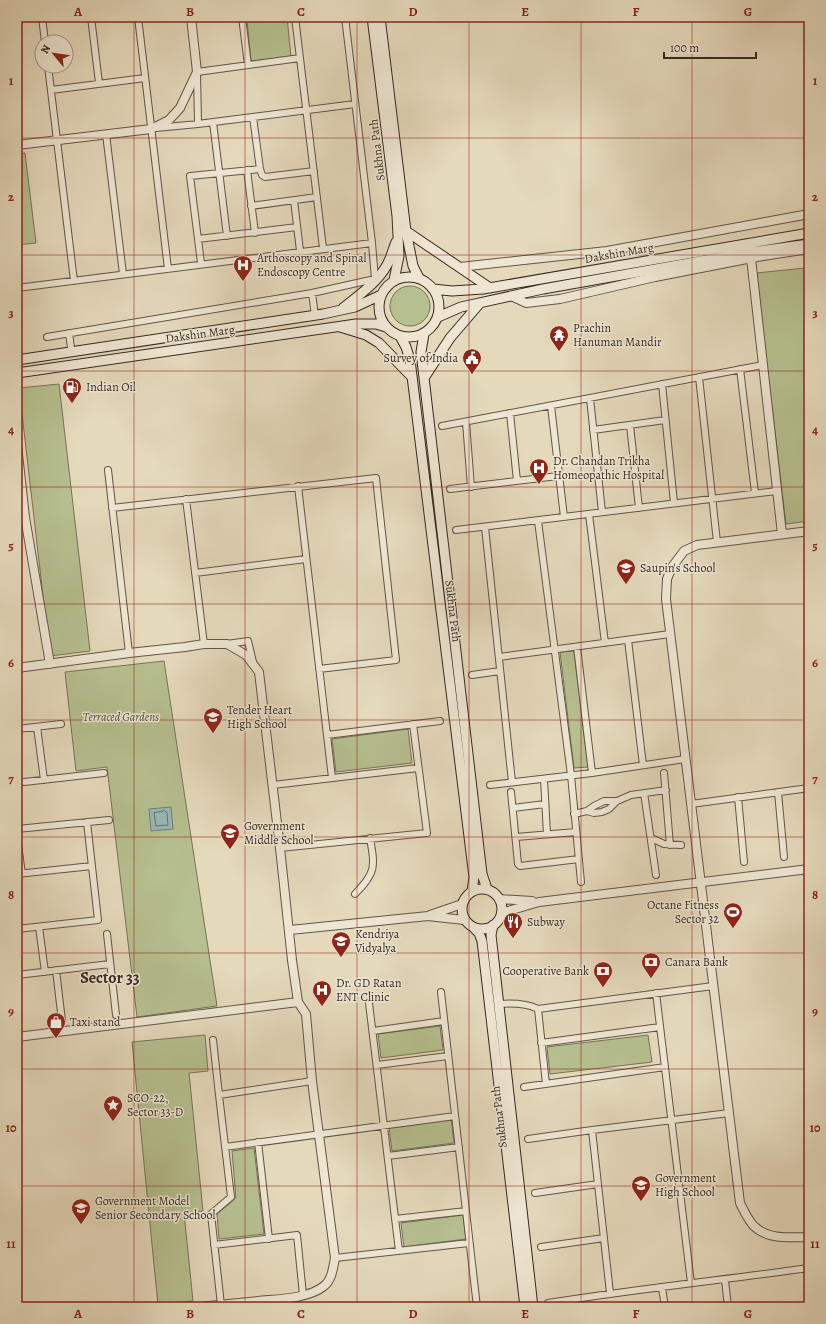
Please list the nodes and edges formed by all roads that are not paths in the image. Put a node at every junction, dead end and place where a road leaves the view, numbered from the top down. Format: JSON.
{"nodes":[{"id":1,"x":42,"y":17,"type":"edge"},
{"id":2,"x":91,"y":17,"type":"edge"},
{"id":3,"x":138,"y":17,"type":"edge"},
{"id":4,"x":191,"y":17,"type":"edge"},
{"id":5,"x":242,"y":17,"type":"edge"},
{"id":6,"x":295,"y":17,"type":"edge"},
{"id":7,"x":345,"y":17,"type":"edge"},
{"id":8,"x":372,"y":17,"type":"edge"},
{"id":9,"x":380,"y":17,"type":"edge"},
{"id":10,"x":44,"y":34,"type":"edge"},
{"id":11,"x":300,"y":58,"type":"junction"},
{"id":12,"x":248,"y":65,"type":"junction"},
{"id":13,"x":197,"y":72,"type":"junction"},
{"id":14,"x":49,"y":74,"type":"edge"},
{"id":15,"x":145,"y":78,"type":"junction"},
{"id":16,"x":99,"y":83,"type":"junction"},
{"id":17,"x":51,"y":90,"type":"junction"},
{"id":18,"x":355,"y":104,"type":"junction"},
{"id":19,"x":306,"y":110,"type":"junction"},
{"id":20,"x":253,"y":117,"type":"junction"},
{"id":21,"x":214,"y":122,"type":"junction"},
{"id":22,"x":198,"y":124,"type":"junction"},
{"id":23,"x":153,"y":128,"type":"junction"},
{"id":24,"x":106,"y":134,"type":"junction"},
{"id":25,"x":57,"y":141,"type":"junction"},
{"id":26,"x":17,"y":145,"type":"edge"},
{"id":27,"x":260,"y":169,"type":"junction"},
{"id":28,"x":247,"y":170,"type":"junction"},
{"id":29,"x":314,"y":171,"type":"junction"},
{"id":30,"x":220,"y":173,"type":"junction"},
{"id":31,"x":317,"y":197,"type":"junction"},
{"id":32,"x":294,"y":200,"type":"junction"},
{"id":33,"x":252,"y":206,"type":"junction"},
{"id":34,"x":809,"y":214,"type":"edge"},
{"id":35,"x":297,"y":228,"type":"junction"},
{"id":36,"x":406,"y":231,"type":"junction"},
{"id":37,"x":255,"y":233,"type":"junction"},
{"id":38,"x":809,"y":233,"type":"edge"},
{"id":39,"x":227,"y":236,"type":"junction"},
{"id":40,"x":398,"y":238,"type":"junction"},
{"id":41,"x":198,"y":240,"type":"junction"},
{"id":42,"x":372,"y":243,"type":"junction"},
{"id":43,"x":809,"y":244,"type":"edge"},
{"id":44,"x":324,"y":248,"type":"junction"},
{"id":45,"x":809,"y":249,"type":"edge"},
{"id":46,"x":300,"y":251,"type":"junction"},
{"id":47,"x":750,"y":258,"type":"junction"},
{"id":48,"x":200,"y":263,"type":"junction"},
{"id":49,"x":460,"y":267,"type":"junction"},
{"id":50,"x":168,"y":269,"type":"junction"},
{"id":51,"x":123,"y":274,"type":"junction"},
{"id":52,"x":419,"y":278,"type":"junction"},
{"id":53,"x":394,"y":280,"type":"junction"},
{"id":54,"x":74,"y":281,"type":"junction"},
{"id":55,"x":17,"y":288,"type":"edge"},
{"id":56,"x":490,"y":288,"type":"junction"},
{"id":57,"x":433,"y":289,"type":"junction"},
{"id":58,"x":312,"y":294,"type":"junction"},
{"id":59,"x":381,"y":295,"type":"junction"},
{"id":60,"x":511,"y":296,"type":"junction"},
{"id":61,"x":480,"y":303,"type":"junction"},
{"id":62,"x":340,"y":310,"type":"junction"},
{"id":63,"x":314,"y":316,"type":"junction"},
{"id":64,"x":438,"y":317,"type":"junction"},
{"id":65,"x":337,"y":326,"type":"junction"},
{"id":66,"x":386,"y":327,"type":"junction"},
{"id":67,"x":69,"y":334,"type":"junction"},
{"id":68,"x":424,"y":334,"type":"junction"},
{"id":69,"x":400,"y":336,"type":"junction"},
{"id":70,"x":47,"y":337,"type":"dead end"},
{"id":71,"x":71,"y":348,"type":"dead end"},
{"id":72,"x":17,"y":360,"type":"edge"},
{"id":73,"x":763,"y":365,"type":"junction"},
{"id":74,"x":740,"y":370,"type":"junction"},
{"id":75,"x":17,"y":373,"type":"edge"},
{"id":76,"x":412,"y":377,"type":"junction"},
{"id":77,"x":699,"y":377,"type":"junction"},
{"id":78,"x":424,"y":378,"type":"junction"},
{"id":79,"x":662,"y":384,"type":"junction"},
{"id":80,"x":590,"y":398,"type":"junction"},
{"id":81,"x":551,"y":406,"type":"junction"},
{"id":82,"x":510,"y":413,"type":"junction"},
{"id":83,"x":665,"y":420,"type":"junction"},
{"id":84,"x":466,"y":422,"type":"junction"},
{"id":85,"x":630,"y":425,"type":"junction"},
{"id":86,"x":442,"y":426,"type":"dead end"},
{"id":87,"x":593,"y":430,"type":"junction"},
{"id":88,"x":17,"y":445,"type":"edge"},
{"id":89,"x":108,"y":470,"type":"dead end"},
{"id":90,"x":558,"y":476,"type":"junction"},
{"id":91,"x":517,"y":480,"type":"junction"},
{"id":92,"x":298,"y":486,"type":"junction"},
{"id":93,"x":471,"y":487,"type":"junction"},
{"id":94,"x":450,"y":489,"type":"dead end"},
{"id":95,"x":777,"y":491,"type":"junction"},
{"id":96,"x":755,"y":493,"type":"junction"},
{"id":97,"x":186,"y":499,"type":"junction"},
{"id":98,"x":713,"y":499,"type":"junction"},
{"id":99,"x":674,"y":503,"type":"junction"},
{"id":100,"x":112,"y":508,"type":"junction"},
{"id":101,"x":640,"y":508,"type":"junction"},
{"id":102,"x":602,"y":512,"type":"junction"},
{"id":103,"x":589,"y":514,"type":"junction"},
{"id":104,"x":564,"y":517,"type":"junction"},
{"id":105,"x":21,"y":518,"type":"edge"},
{"id":106,"x":538,"y":521,"type":"junction"},
{"id":107,"x":485,"y":527,"type":"junction"},
{"id":108,"x":456,"y":530,"type":"dead end"},
{"id":109,"x":809,"y":531,"type":"edge"},
{"id":110,"x":782,"y":534,"type":"junction"},
{"id":111,"x":717,"y":542,"type":"junction"},
{"id":112,"x":306,"y":559,"type":"junction"},
{"id":113,"x":195,"y":573,"type":"junction"},
{"id":114,"x":670,"y":634,"type":"junction"},
{"id":115,"x":628,"y":640,"type":"junction"},
{"id":116,"x":605,"y":643,"type":"junction"},
{"id":117,"x":204,"y":644,"type":"junction"},
{"id":118,"x":227,"y":644,"type":"junction"},
{"id":119,"x":576,"y":647,"type":"junction"},
{"id":120,"x":555,"y":650,"type":"junction"},
{"id":121,"x":129,"y":653,"type":"junction"},
{"id":122,"x":499,"y":657,"type":"junction"},
{"id":123,"x":252,"y":662,"type":"junction"},
{"id":124,"x":50,"y":664,"type":"junction"},
{"id":125,"x":17,"y":668,"type":"edge"},
{"id":126,"x":319,"y":670,"type":"junction"},
{"id":127,"x":500,"y":671,"type":"junction"},
{"id":128,"x":472,"y":675,"type":"dead end"},
{"id":129,"x":440,"y":721,"type":"dead end"},
{"id":130,"x":61,"y":724,"type":"dead end"},
{"id":131,"x":413,"y":724,"type":"junction"},
{"id":132,"x":37,"y":727,"type":"junction"},
{"id":133,"x":17,"y":729,"type":"edge"},
{"id":134,"x":327,"y":735,"type":"junction"},
{"id":135,"x":685,"y":759,"type":"junction"},
{"id":136,"x":643,"y":766,"type":"junction"},
{"id":137,"x":418,"y":768,"type":"junction"},
{"id":138,"x":104,"y":773,"type":"dead end"},
{"id":139,"x":592,"y":773,"type":"junction"},
{"id":140,"x":664,"y":773,"type":"dead end"},
{"id":141,"x":571,"y":775,"type":"junction"},
{"id":142,"x":332,"y":778,"type":"junction"},
{"id":143,"x":544,"y":779,"type":"junction"},
{"id":144,"x":44,"y":780,"type":"junction"},
{"id":145,"x":24,"y":782,"type":"dead end"},
{"id":146,"x":512,"y":782,"type":"junction"},
{"id":147,"x":273,"y":785,"type":"junction"},
{"id":148,"x":490,"y":785,"type":"dead end"},
{"id":149,"x":809,"y":788,"type":"edge"},
{"id":150,"x":666,"y":790,"type":"junction"},
{"id":151,"x":511,"y":792,"type":"dead end"},
{"id":152,"x":778,"y":792,"type":"junction"},
{"id":153,"x":644,"y":793,"type":"junction"},
{"id":154,"x":738,"y":797,"type":"junction"},
{"id":155,"x":617,"y":800,"type":"junction"},
{"id":156,"x":545,"y":804,"type":"junction"},
{"id":157,"x":691,"y":804,"type":"junction"},
{"id":158,"x":513,"y":808,"type":"junction"},
{"id":159,"x":587,"y":811,"type":"junction"},
{"id":160,"x":574,"y":814,"type":"junction"},
{"id":161,"x":109,"y":820,"type":"dead end"},
{"id":162,"x":87,"y":822,"type":"junction"},
{"id":163,"x":17,"y":829,"type":"edge"},
{"id":164,"x":576,"y":832,"type":"junction"},
{"id":165,"x":547,"y":834,"type":"junction"},
{"id":166,"x":17,"y":837,"type":"edge"},
{"id":167,"x":516,"y":837,"type":"junction"},
{"id":168,"x":370,"y":838,"type":"junction"},
{"id":169,"x":651,"y":838,"type":"junction"},
{"id":170,"x":670,"y":845,"type":"junction"},
{"id":171,"x":681,"y":845,"type":"dead end"},
{"id":172,"x":280,"y":848,"type":"junction"},
{"id":173,"x":784,"y":857,"type":"dead end"},
{"id":174,"x":579,"y":859,"type":"junction"},
{"id":175,"x":744,"y":862,"type":"dead end"},
{"id":176,"x":92,"y":866,"type":"junction"},
{"id":177,"x":809,"y":869,"type":"edge"},
{"id":178,"x":19,"y":874,"type":"edge"},
{"id":179,"x":656,"y":875,"type":"dead end"},
{"id":180,"x":581,"y":882,"type":"dead end"},
{"id":181,"x":700,"y":882,"type":"junction"},
{"id":182,"x":487,"y":889,"type":"junction"},
{"id":183,"x":472,"y":891,"type":"junction"},
{"id":184,"x":355,"y":894,"type":"dead end"},
{"id":185,"x":499,"y":899,"type":"junction"},
{"id":186,"x":538,"y":902,"type":"junction"},
{"id":187,"x":462,"y":904,"type":"junction"},
{"id":188,"x":501,"y":913,"type":"junction"},
{"id":189,"x":428,"y":916,"type":"junction"},
{"id":190,"x":464,"y":920,"type":"junction"},
{"id":191,"x":493,"y":925,"type":"junction"},
{"id":192,"x":39,"y":927,"type":"junction"},
{"id":193,"x":474,"y":928,"type":"junction"},
{"id":194,"x":17,"y":929,"type":"edge"},
{"id":195,"x":290,"y":930,"type":"junction"},
{"id":196,"x":107,"y":934,"type":"dead end"},
{"id":197,"x":110,"y":964,"type":"junction"},
{"id":198,"x":56,"y":970,"type":"junction"},
{"id":199,"x":45,"y":972,"type":"junction"},
{"id":200,"x":17,"y":975,"type":"edge"},
{"id":201,"x":713,"y":986,"type":"junction"},
{"id":202,"x":441,"y":992,"type":"dead end"},
{"id":203,"x":656,"y":993,"type":"junction"},
{"id":204,"x":298,"y":1002,"type":"junction"},
{"id":205,"x":369,"y":1003,"type":"dead end"},
{"id":206,"x":498,"y":1004,"type":"junction"},
{"id":207,"x":538,"y":1009,"type":"junction"},
{"id":208,"x":116,"y":1015,"type":"dead end"},
{"id":209,"x":62,"y":1021,"type":"dead end"},
{"id":210,"x":444,"y":1021,"type":"junction"},
{"id":211,"x":660,"y":1028,"type":"junction"},
{"id":212,"x":373,"y":1031,"type":"junction"},
{"id":213,"x":17,"y":1037,"type":"edge"},
{"id":214,"x":213,"y":1040,"type":"dead end"},
{"id":215,"x":542,"y":1043,"type":"junction"},
{"id":216,"x":448,"y":1056,"type":"junction"},
{"id":217,"x":377,"y":1065,"type":"junction"},
{"id":218,"x":665,"y":1067,"type":"junction"},
{"id":219,"x":312,"y":1081,"type":"junction"},
{"id":220,"x":546,"y":1084,"type":"junction"},
{"id":221,"x":524,"y":1087,"type":"dead end"},
{"id":222,"x":218,"y":1095,"type":"junction"},
{"id":223,"x":729,"y":1113,"type":"junction"},
{"id":224,"x":455,"y":1116,"type":"junction"},
{"id":225,"x":671,"y":1120,"type":"junction"},
{"id":226,"x":384,"y":1125,"type":"junction"},
{"id":227,"x":592,"y":1130,"type":"junction"},
{"id":228,"x":318,"y":1134,"type":"junction"},
{"id":229,"x":528,"y":1139,"type":"dead end"},
{"id":230,"x":258,"y":1142,"type":"junction"},
{"id":231,"x":225,"y":1147,"type":"junction"},
{"id":232,"x":459,"y":1147,"type":"junction"},
{"id":233,"x":388,"y":1156,"type":"junction"},
{"id":234,"x":598,"y":1184,"type":"junction"},
{"id":235,"x":535,"y":1193,"type":"dead end"},
{"id":236,"x":466,"y":1211,"type":"junction"},
{"id":237,"x":395,"y":1218,"type":"junction"},
{"id":238,"x":809,"y":1237,"type":"edge"},
{"id":239,"x":604,"y":1238,"type":"junction"},
{"id":240,"x":269,"y":1239,"type":"junction"},
{"id":241,"x":470,"y":1243,"type":"junction"},
{"id":242,"x":214,"y":1245,"type":"junction"},
{"id":243,"x":541,"y":1247,"type":"dead end"},
{"id":244,"x":399,"y":1251,"type":"junction"},
{"id":245,"x":335,"y":1258,"type":"junction"},
{"id":246,"x":809,"y":1268,"type":"edge"},
{"id":247,"x":725,"y":1280,"type":"junction"},
{"id":248,"x":691,"y":1283,"type":"junction"},
{"id":249,"x":662,"y":1288,"type":"junction"},
{"id":250,"x":610,"y":1293,"type":"junction"},
{"id":251,"x":303,"y":1295,"type":"junction"},
{"id":252,"x":270,"y":1303,"type":"edge"},
{"id":253,"x":548,"y":1303,"type":"dead end"},
{"id":254,"x":221,"y":1305,"type":"junction"},
{"id":255,"x":199,"y":1307,"type":"edge"},
{"id":256,"x":477,"y":1307,"type":"edge"},
{"id":257,"x":525,"y":1307,"type":"edge"},
{"id":258,"x":533,"y":1307,"type":"edge"},
{"id":259,"x":665,"y":1307,"type":"edge"},
{"id":260,"x":728,"y":1307,"type":"edge"}],
"edges":[{"from":1,"to":10,"type":"street"},
{"from":2,"to":16,"type":"street"},
{"from":3,"to":15,"type":"street"},
{"from":4,"to":13,"type":"street"},
{"from":5,"to":12,"type":"street"},
{"from":6,"to":11,"type":"street"},
{"from":7,"to":18,"type":"street"},
{"from":8,"to":40,"type":"main road","name":"Sukhna Path"},
{"from":9,"to":36,"type":"main road","name":"Sukhna Path"},
{"from":11,"to":12,"type":"street"},
{"from":11,"to":19,"type":"street"},
{"from":12,"to":13,"type":"street"},
{"from":13,"to":22,"type":"street"},
{"from":13,"to":23,"type":"street"},
{"from":14,"to":17,"type":"street"},
{"from":15,"to":16,"type":"street"},
{"from":15,"to":23,"type":"street"},
{"from":16,"to":17,"type":"street"},
{"from":17,"to":25,"type":"street"},
{"from":18,"to":19,"type":"street"},
{"from":18,"to":42,"type":"street"},
{"from":19,"to":20,"type":"street"},
{"from":19,"to":29,"type":"street"},
{"from":20,"to":21,"type":"street"},
{"from":20,"to":27,"type":"street"},
{"from":21,"to":22,"type":"street"},
{"from":21,"to":30,"type":"street"},
{"from":22,"to":23,"type":"street"},
{"from":23,"to":24,"type":"street"},
{"from":23,"to":50,"type":"street"},
{"from":24,"to":25,"type":"street"},
{"from":24,"to":51,"type":"street"},
{"from":25,"to":26,"type":"street"},
{"from":25,"to":54,"type":"street"},
{"from":27,"to":28,"type":"street"},
{"from":27,"to":29,"type":"street"},
{"from":28,"to":30,"type":"street"},
{"from":28,"to":33,"type":"street"},
{"from":29,"to":31,"type":"street"},
{"from":30,"to":39,"type":"street"},
{"from":30,"to":41,"type":"street"},
{"from":31,"to":32,"type":"street"},
{"from":31,"to":44,"type":"street"},
{"from":32,"to":33,"type":"street"},
{"from":32,"to":35,"type":"street"},
{"from":33,"to":37,"type":"street"},
{"from":34,"to":49,"type":"street"},
{"from":35,"to":37,"type":"street"},
{"from":35,"to":46,"type":"street"},
{"from":36,"to":49,"type":"main road"},
{"from":36,"to":52,"type":"main road","name":"Sukhna Path"},
{"from":37,"to":39,"type":"street"},
{"from":38,"to":56,"type":"main road","name":"Dakshin Marg"},
{"from":39,"to":41,"type":"street"},
{"from":40,"to":53,"type":"main road","name":"Sukhna Path"},
{"from":40,"to":62,"type":"main road"},
{"from":41,"to":48,"type":"street"},
{"from":42,"to":44,"type":"street"},
{"from":42,"to":58,"type":"street"},
{"from":43,"to":60,"type":"main road","name":"Dakshin Marg"},
{"from":44,"to":46,"type":"street"},
{"from":45,"to":47,"type":"street"},
{"from":46,"to":48,"type":"street"},
{"from":47,"to":60,"type":"street"},
{"from":47,"to":73,"type":"street"},
{"from":48,"to":50,"type":"street"},
{"from":49,"to":56,"type":"main road"},
{"from":50,"to":51,"type":"street"},
{"from":51,"to":54,"type":"street"},
{"from":52,"to":53,"type":"main road"},
{"from":52,"to":57,"type":"main road"},
{"from":53,"to":59,"type":"main road"},
{"from":54,"to":55,"type":"street"},
{"from":56,"to":57,"type":"main road","name":"Dakshin Marg"},
{"from":57,"to":64,"type":"main road"},
{"from":58,"to":63,"type":"street"},
{"from":58,"to":67,"type":"street"},
{"from":59,"to":62,"type":"main road","name":"Dakshin Marg"},
{"from":59,"to":66,"type":"main road"},
{"from":60,"to":61,"type":"main road","name":"Dakshin Marg"},
{"from":61,"to":64,"type":"main road","name":"Dakshin Marg"},
{"from":61,"to":78,"type":"main road"},
{"from":62,"to":63,"type":"main road","name":"Dakshin Marg"},
{"from":63,"to":72,"type":"main road","name":"Dakshin Marg"},
{"from":64,"to":68,"type":"main road"},
{"from":65,"to":66,"type":"main road","name":"Dakshin Marg"},
{"from":65,"to":75,"type":"main road","name":"Dakshin Marg"},
{"from":65,"to":76,"type":"main road"},
{"from":66,"to":69,"type":"main road"},
{"from":67,"to":70,"type":"street"},
{"from":67,"to":71,"type":"street"},
{"from":68,"to":69,"type":"main road"},
{"from":68,"to":78,"type":"main road","name":"Sukhna Path"},
{"from":69,"to":76,"type":"main road","name":"Sukhna Path"},
{"from":73,"to":74,"type":"street"},
{"from":73,"to":95,"type":"street"},
{"from":74,"to":77,"type":"street"},
{"from":74,"to":96,"type":"street"},
{"from":76,"to":183,"type":"main road","name":"Sukhna Path"},
{"from":77,"to":79,"type":"street"},
{"from":77,"to":98,"type":"street"},
{"from":78,"to":182,"type":"main road","name":"Sukhna Path"},
{"from":79,"to":80,"type":"street"},
{"from":79,"to":83,"type":"street"},
{"from":80,"to":81,"type":"street"},
{"from":80,"to":87,"type":"street"},
{"from":81,"to":82,"type":"street"},
{"from":81,"to":90,"type":"street"},
{"from":82,"to":84,"type":"street"},
{"from":82,"to":91,"type":"street"},
{"from":83,"to":85,"type":"street"},
{"from":83,"to":99,"type":"street"},
{"from":84,"to":86,"type":"street"},
{"from":84,"to":93,"type":"street"},
{"from":85,"to":87,"type":"street"},
{"from":85,"to":101,"type":"street"},
{"from":87,"to":102,"type":"street"},
{"from":88,"to":105,"type":"street"},
{"from":89,"to":100,"type":"street"},
{"from":90,"to":91,"type":"street"},
{"from":90,"to":104,"type":"street"},
{"from":91,"to":93,"type":"street"},
{"from":92,"to":97,"type":"street"},
{"from":92,"to":112,"type":"street"},
{"from":92,"to":126,"type":"street"},
{"from":93,"to":94,"type":"street"},
{"from":95,"to":96,"type":"street"},
{"from":95,"to":110,"type":"street"},
{"from":96,"to":98,"type":"street"},
{"from":97,"to":100,"type":"street"},
{"from":97,"to":113,"type":"street"},
{"from":98,"to":99,"type":"street"},
{"from":98,"to":111,"type":"street"},
{"from":99,"to":101,"type":"street"},
{"from":100,"to":121,"type":"street"},
{"from":101,"to":102,"type":"street"},
{"from":102,"to":103,"type":"street"},
{"from":103,"to":104,"type":"street"},
{"from":103,"to":116,"type":"street"},
{"from":104,"to":106,"type":"street"},
{"from":105,"to":124,"type":"street"},
{"from":106,"to":107,"type":"street"},
{"from":106,"to":120,"type":"street"},
{"from":107,"to":108,"type":"street"},
{"from":107,"to":122,"type":"street"},
{"from":109,"to":110,"type":"street"},
{"from":110,"to":111,"type":"street"},
{"from":111,"to":114,"type":"street"},
{"from":112,"to":113,"type":"street"},
{"from":112,"to":126,"type":"street"},
{"from":113,"to":117,"type":"street"},
{"from":114,"to":115,"type":"street"},
{"from":114,"to":135,"type":"street"},
{"from":115,"to":116,"type":"street"},
{"from":115,"to":136,"type":"street"},
{"from":116,"to":119,"type":"street"},
{"from":117,"to":118,"type":"street"},
{"from":117,"to":121,"type":"street"},
{"from":118,"to":123,"type":"street"},
{"from":118,"to":123,"type":"street"},
{"from":119,"to":120,"type":"street"},
{"from":119,"to":139,"type":"street"},
{"from":120,"to":122,"type":"street"},
{"from":120,"to":141,"type":"street"},
{"from":121,"to":124,"type":"street"},
{"from":122,"to":127,"type":"street"},
{"from":123,"to":147,"type":"street"},
{"from":124,"to":125,"type":"street"},
{"from":126,"to":134,"type":"street"},
{"from":127,"to":128,"type":"street"},
{"from":127,"to":146,"type":"street"},
{"from":129,"to":131,"type":"street"},
{"from":130,"to":132,"type":"street"},
{"from":131,"to":134,"type":"street"},
{"from":131,"to":137,"type":"street"},
{"from":132,"to":133,"type":"street"},
{"from":132,"to":144,"type":"street"},
{"from":134,"to":142,"type":"street"},
{"from":135,"to":136,"type":"street"},
{"from":135,"to":157,"type":"street"},
{"from":136,"to":139,"type":"street"},
{"from":137,"to":142,"type":"street"},
{"from":137,"to":168,"type":"street"},
{"from":138,"to":144,"type":"street"},
{"from":139,"to":141,"type":"street"},
{"from":140,"to":150,"type":"street"},
{"from":141,"to":143,"type":"street"},
{"from":141,"to":160,"type":"street"},
{"from":142,"to":147,"type":"street"},
{"from":143,"to":146,"type":"street"},
{"from":143,"to":156,"type":"street"},
{"from":144,"to":145,"type":"street"},
{"from":146,"to":148,"type":"street"},
{"from":147,"to":172,"type":"street"},
{"from":149,"to":152,"type":"street"},
{"from":150,"to":153,"type":"street"},
{"from":150,"to":170,"type":"street"},
{"from":151,"to":158,"type":"street"},
{"from":152,"to":154,"type":"street"},
{"from":152,"to":173,"type":"street"},
{"from":153,"to":155,"type":"street"},
{"from":153,"to":169,"type":"street"},
{"from":154,"to":157,"type":"street"},
{"from":154,"to":175,"type":"street"},
{"from":155,"to":159,"type":"street"},
{"from":155,"to":159,"type":"street"},
{"from":156,"to":158,"type":"street"},
{"from":156,"to":165,"type":"street"},
{"from":157,"to":181,"type":"street"},
{"from":158,"to":167,"type":"street"},
{"from":159,"to":160,"type":"street"},
{"from":160,"to":164,"type":"street"},
{"from":161,"to":162,"type":"street"},
{"from":162,"to":163,"type":"street"},
{"from":162,"to":176,"type":"street"},
{"from":164,"to":165,"type":"street"},
{"from":164,"to":174,"type":"street"},
{"from":165,"to":167,"type":"street"},
{"from":166,"to":178,"type":"street"},
{"from":167,"to":174,"type":"street"},
{"from":168,"to":172,"type":"street"},
{"from":168,"to":184,"type":"street"},
{"from":169,"to":170,"type":"street"},
{"from":169,"to":179,"type":"street"},
{"from":170,"to":171,"type":"street"},
{"from":172,"to":195,"type":"street"},
{"from":174,"to":180,"type":"street"},
{"from":176,"to":178,"type":"street"},
{"from":176,"to":192,"type":"street"},
{"from":177,"to":181,"type":"street"},
{"from":181,"to":186,"type":"street"},
{"from":181,"to":201,"type":"street"},
{"from":182,"to":183,"type":"main road"},
{"from":182,"to":185,"type":"main road"},
{"from":183,"to":187,"type":"main road"},
{"from":185,"to":186,"type":"street"},
{"from":185,"to":188,"type":"main road"},
{"from":186,"to":188,"type":"street"},
{"from":187,"to":189,"type":"street"},
{"from":187,"to":190,"type":"main road"},
{"from":188,"to":191,"type":"main road"},
{"from":189,"to":190,"type":"street"},
{"from":189,"to":195,"type":"street"},
{"from":190,"to":193,"type":"main road"},
{"from":191,"to":193,"type":"main road"},
{"from":191,"to":206,"type":"main road","name":"Sukhna Path"},
{"from":192,"to":194,"type":"street"},
{"from":192,"to":199,"type":"street"},
{"from":193,"to":257,"type":"main road","name":"Sukhna Path"},
{"from":195,"to":204,"type":"street"},
{"from":196,"to":197,"type":"street"},
{"from":197,"to":198,"type":"street"},
{"from":197,"to":208,"type":"street"},
{"from":198,"to":199,"type":"street"},
{"from":198,"to":209,"type":"street"},
{"from":199,"to":200,"type":"street"},
{"from":201,"to":203,"type":"street"},
{"from":201,"to":223,"type":"street"},
{"from":202,"to":210,"type":"street"},
{"from":203,"to":207,"type":"street"},
{"from":203,"to":211,"type":"street"},
{"from":204,"to":213,"type":"street"},
{"from":204,"to":219,"type":"street"},
{"from":205,"to":212,"type":"street"},
{"from":206,"to":207,"type":"street"},
{"from":206,"to":258,"type":"main road","name":"Sukhna Path"},
{"from":207,"to":215,"type":"street"},
{"from":210,"to":212,"type":"street"},
{"from":210,"to":216,"type":"street"},
{"from":211,"to":215,"type":"street"},
{"from":211,"to":218,"type":"street"},
{"from":212,"to":217,"type":"street"},
{"from":214,"to":222,"type":"street"},
{"from":215,"to":220,"type":"street"},
{"from":216,"to":217,"type":"street"},
{"from":216,"to":224,"type":"street"},
{"from":217,"to":226,"type":"street"},
{"from":218,"to":220,"type":"street"},
{"from":218,"to":225,"type":"street"},
{"from":219,"to":222,"type":"street"},
{"from":219,"to":228,"type":"street"},
{"from":220,"to":221,"type":"street"},
{"from":222,"to":231,"type":"street"},
{"from":223,"to":225,"type":"street"},
{"from":223,"to":238,"type":"street"},
{"from":224,"to":226,"type":"street"},
{"from":224,"to":232,"type":"street"},
{"from":225,"to":227,"type":"street"},
{"from":225,"to":248,"type":"street"},
{"from":226,"to":228,"type":"street"},
{"from":226,"to":233,"type":"street"},
{"from":227,"to":229,"type":"street"},
{"from":227,"to":234,"type":"street"},
{"from":228,"to":230,"type":"street"},
{"from":228,"to":245,"type":"street"},
{"from":230,"to":231,"type":"street"},
{"from":230,"to":240,"type":"street"},
{"from":231,"to":242,"type":"street"},
{"from":232,"to":233,"type":"street"},
{"from":232,"to":236,"type":"street"},
{"from":233,"to":237,"type":"street"},
{"from":234,"to":235,"type":"street"},
{"from":234,"to":239,"type":"street"},
{"from":236,"to":237,"type":"street"},
{"from":236,"to":241,"type":"street"},
{"from":237,"to":244,"type":"street"},
{"from":239,"to":243,"type":"street"},
{"from":239,"to":250,"type":"street"},
{"from":240,"to":242,"type":"street"},
{"from":240,"to":251,"type":"street"},
{"from":241,"to":244,"type":"street"},
{"from":241,"to":256,"type":"street"},
{"from":242,"to":254,"type":"street"},
{"from":244,"to":245,"type":"street"},
{"from":245,"to":251,"type":"street"},
{"from":246,"to":247,"type":"street"},
{"from":247,"to":248,"type":"street"},
{"from":247,"to":260,"type":"street"},
{"from":248,"to":249,"type":"street"},
{"from":249,"to":250,"type":"street"},
{"from":249,"to":259,"type":"street"},
{"from":250,"to":253,"type":"street"},
{"from":251,"to":252,"type":"street"},
{"from":252,"to":254,"type":"street"},
{"from":254,"to":255,"type":"street"}]}
